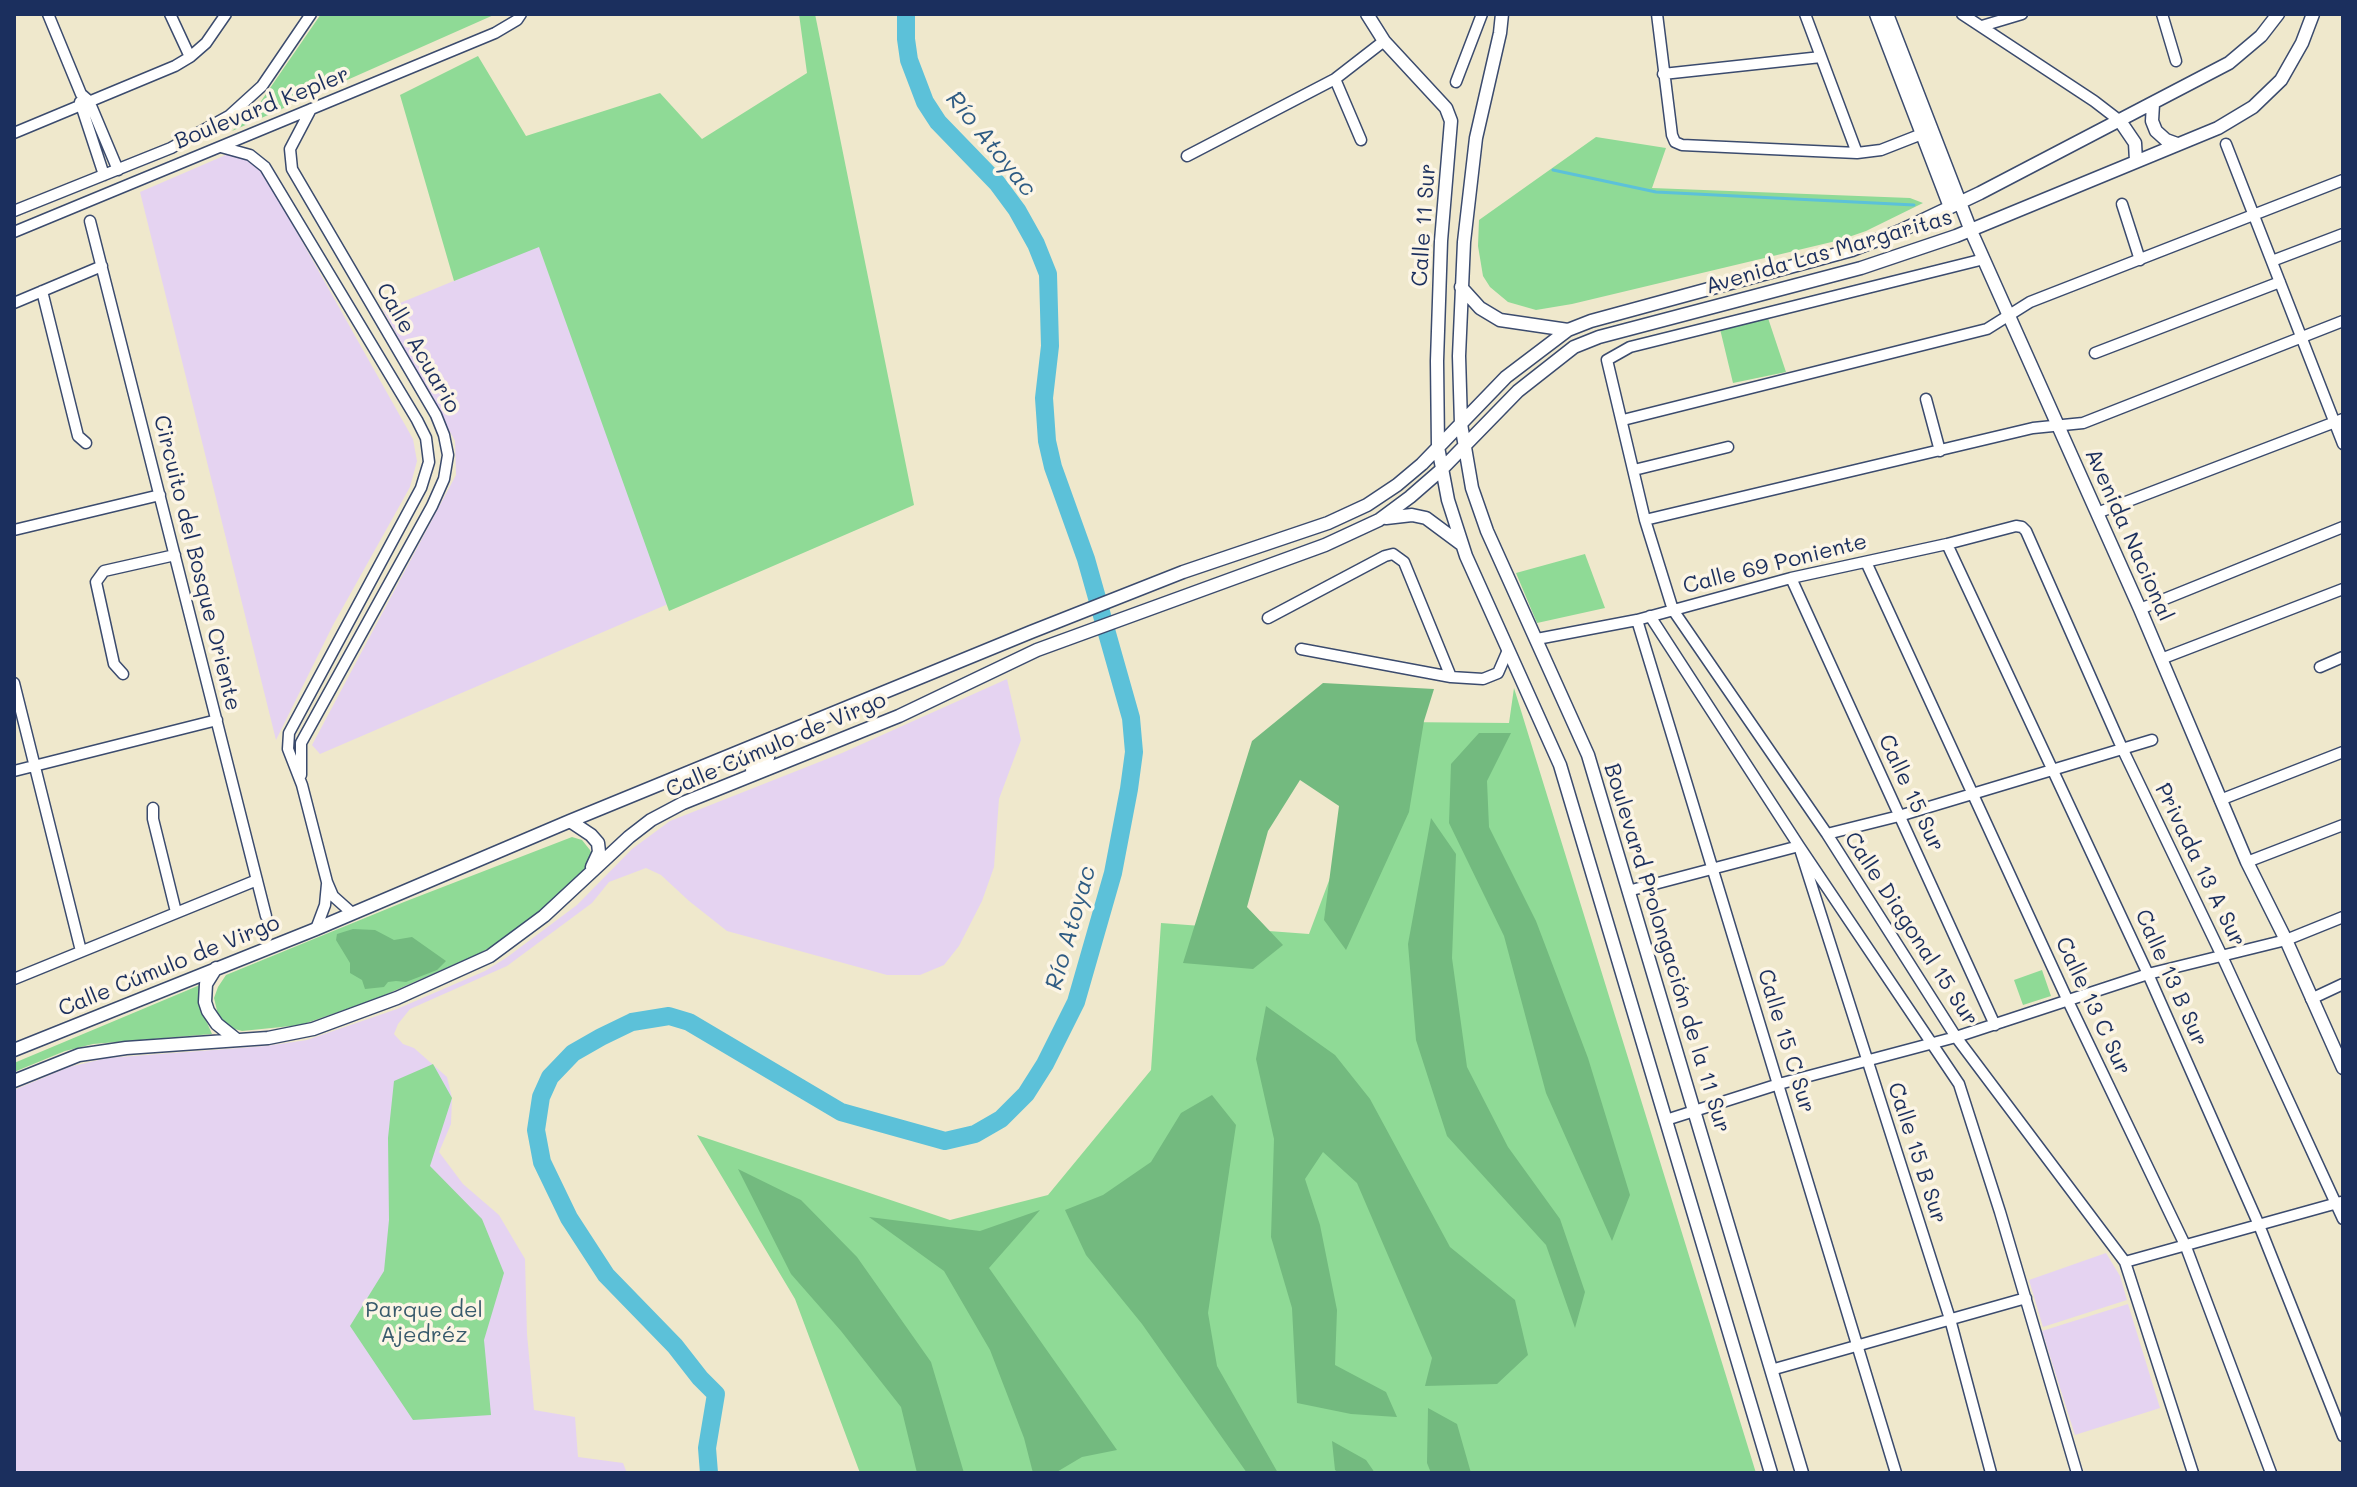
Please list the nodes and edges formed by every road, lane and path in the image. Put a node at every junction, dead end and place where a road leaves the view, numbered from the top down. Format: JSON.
{"nodes":[{"id":1,"x":48,"y":14,"type":"edge"},
{"id":2,"x":170,"y":14,"type":"edge"},
{"id":3,"x":226,"y":14,"type":"edge"},
{"id":4,"x":311,"y":14,"type":"edge"},
{"id":5,"x":521,"y":14,"type":"edge"},
{"id":6,"x":1367,"y":14,"type":"edge"},
{"id":7,"x":1482,"y":14,"type":"edge"},
{"id":8,"x":1502,"y":14,"type":"edge"},
{"id":9,"x":1657,"y":14,"type":"edge"},
{"id":10,"x":1805,"y":14,"type":"edge"},
{"id":11,"x":1876,"y":14,"type":"edge"},
{"id":12,"x":1887,"y":14,"type":"edge"},
{"id":13,"x":1962,"y":14,"type":"edge"},
{"id":14,"x":2022,"y":14,"type":"edge"},
{"id":15,"x":2162,"y":14,"type":"edge"},
{"id":16,"x":2278,"y":14,"type":"edge"},
{"id":17,"x":2313,"y":14,"type":"edge"},
{"id":18,"x":1982,"y":26,"type":"junction"},
{"id":19,"x":1384,"y":41,"type":"junction"},
{"id":20,"x":190,"y":57,"type":"junction"},
{"id":21,"x":1821,"y":57,"type":"junction"},
{"id":22,"x":2176,"y":61,"type":"dead end"},
{"id":23,"x":1663,"y":74,"type":"junction"},
{"id":24,"x":1335,"y":79,"type":"junction"},
{"id":25,"x":1456,"y":82,"type":"dead end"},
{"id":26,"x":83,"y":100,"type":"junction"},
{"id":27,"x":2153,"y":104,"type":"junction"},
{"id":28,"x":311,"y":109,"type":"junction"},
{"id":29,"x":2120,"y":121,"type":"junction"},
{"id":30,"x":1927,"y":132,"type":"junction"},
{"id":31,"x":14,"y":133,"type":"edge"},
{"id":32,"x":1361,"y":140,"type":"dead end"},
{"id":33,"x":2177,"y":144,"type":"junction"},
{"id":34,"x":2226,"y":144,"type":"dead end"},
{"id":35,"x":221,"y":147,"type":"junction"},
{"id":36,"x":1857,"y":153,"type":"junction"},
{"id":37,"x":1187,"y":156,"type":"dead end"},
{"id":38,"x":2136,"y":161,"type":"junction"},
{"id":39,"x":124,"y":168,"type":"junction"},
{"id":40,"x":104,"y":175,"type":"junction"},
{"id":41,"x":2343,"y":180,"type":"edge"},
{"id":42,"x":135,"y":182,"type":"junction"},
{"id":43,"x":1955,"y":204,"type":"junction"},
{"id":44,"x":2122,"y":204,"type":"dead end"},
{"id":45,"x":14,"y":211,"type":"edge"},
{"id":46,"x":2253,"y":216,"type":"junction"},
{"id":47,"x":90,"y":221,"type":"dead end"},
{"id":48,"x":1971,"y":231,"type":"junction"},
{"id":49,"x":14,"y":232,"type":"edge"},
{"id":50,"x":2343,"y":234,"type":"edge"},
{"id":51,"x":1984,"y":259,"type":"junction"},
{"id":52,"x":2140,"y":260,"type":"junction"},
{"id":53,"x":2272,"y":261,"type":"junction"},
{"id":54,"x":102,"y":266,"type":"junction"},
{"id":55,"x":347,"y":266,"type":"junction"},
{"id":56,"x":332,"y":277,"type":"junction"},
{"id":57,"x":2280,"y":282,"type":"junction"},
{"id":58,"x":1461,"y":287,"type":"junction"},
{"id":59,"x":42,"y":291,"type":"junction"},
{"id":60,"x":14,"y":303,"type":"edge"},
{"id":61,"x":2009,"y":316,"type":"junction"},
{"id":62,"x":2343,"y":321,"type":"edge"},
{"id":63,"x":1568,"y":330,"type":"junction"},
{"id":64,"x":2301,"y":336,"type":"junction"},
{"id":65,"x":2095,"y":353,"type":"dead end"},
{"id":66,"x":1459,"y":356,"type":"junction"},
{"id":67,"x":1437,"y":361,"type":"junction"},
{"id":68,"x":1926,"y":399,"type":"dead end"},
{"id":69,"x":1623,"y":420,"type":"junction"},
{"id":70,"x":2339,"y":420,"type":"edge"},
{"id":71,"x":1461,"y":424,"type":"junction"},
{"id":72,"x":2059,"y":425,"type":"junction"},
{"id":73,"x":86,"y":443,"type":"dead end"},
{"id":74,"x":2343,"y":444,"type":"edge"},
{"id":75,"x":1465,"y":446,"type":"junction"},
{"id":76,"x":1438,"y":447,"type":"junction"},
{"id":77,"x":1728,"y":447,"type":"dead end"},
{"id":78,"x":1940,"y":451,"type":"junction"},
{"id":79,"x":1441,"y":470,"type":"junction"},
{"id":80,"x":1634,"y":470,"type":"junction"},
{"id":81,"x":160,"y":495,"type":"junction"},
{"id":82,"x":2097,"y":513,"type":"junction"},
{"id":83,"x":1379,"y":520,"type":"junction"},
{"id":84,"x":1645,"y":520,"type":"junction"},
{"id":85,"x":2022,"y":527,"type":"joint"},
{"id":86,"x":2343,"y":527,"type":"edge"},
{"id":87,"x":14,"y":530,"type":"edge"},
{"id":88,"x":1461,"y":544,"type":"junction"},
{"id":89,"x":1947,"y":544,"type":"junction"},
{"id":90,"x":175,"y":555,"type":"junction"},
{"id":91,"x":1866,"y":562,"type":"junction"},
{"id":92,"x":1791,"y":578,"type":"junction"},
{"id":93,"x":2343,"y":589,"type":"edge"},
{"id":94,"x":2140,"y":609,"type":"junction"},
{"id":95,"x":1673,"y":610,"type":"junction"},
{"id":96,"x":1650,"y":616,"type":"junction"},
{"id":97,"x":1268,"y":618,"type":"dead end"},
{"id":98,"x":1637,"y":620,"type":"junction"},
{"id":99,"x":1537,"y":639,"type":"junction"},
{"id":100,"x":1301,"y":649,"type":"dead end"},
{"id":101,"x":1508,"y":650,"type":"junction"},
{"id":102,"x":2343,"y":657,"type":"edge"},
{"id":103,"x":2161,"y":659,"type":"junction"},
{"id":104,"x":2320,"y":667,"type":"dead end"},
{"id":105,"x":123,"y":674,"type":"dead end"},
{"id":106,"x":1451,"y":677,"type":"junction"},
{"id":107,"x":14,"y":683,"type":"edge"},
{"id":108,"x":217,"y":720,"type":"junction"},
{"id":109,"x":2152,"y":740,"type":"dead end"},
{"id":110,"x":763,"y":743,"type":"junction"},
{"id":111,"x":2122,"y":748,"type":"junction"},
{"id":112,"x":2343,"y":752,"type":"edge"},
{"id":113,"x":35,"y":766,"type":"junction"},
{"id":114,"x":2051,"y":770,"type":"junction"},
{"id":115,"x":14,"y":771,"type":"edge"},
{"id":116,"x":733,"y":782,"type":"junction"},
{"id":117,"x":302,"y":785,"type":"junction"},
{"id":118,"x":1973,"y":793,"type":"junction"},
{"id":119,"x":2220,"y":800,"type":"junction"},
{"id":120,"x":153,"y":808,"type":"dead end"},
{"id":121,"x":1899,"y":816,"type":"junction"},
{"id":122,"x":570,"y":821,"type":"junction"},
{"id":123,"x":2343,"y":825,"type":"edge"},
{"id":124,"x":1827,"y":834,"type":"junction"},
{"id":125,"x":1799,"y":846,"type":"junction"},
{"id":126,"x":2247,"y":862,"type":"junction"},
{"id":127,"x":1713,"y":867,"type":"junction"},
{"id":128,"x":257,"y":880,"type":"junction"},
{"id":129,"x":327,"y":882,"type":"junction"},
{"id":130,"x":581,"y":883,"type":"junction"},
{"id":131,"x":1628,"y":891,"type":"junction"},
{"id":132,"x":176,"y":912,"type":"junction"},
{"id":133,"x":352,"y":913,"type":"junction"},
{"id":134,"x":266,"y":916,"type":"dead end"},
{"id":135,"x":2343,"y":917,"type":"edge"},
{"id":136,"x":316,"y":929,"type":"junction"},
{"id":137,"x":2286,"y":940,"type":"junction"},
{"id":138,"x":81,"y":951,"type":"junction"},
{"id":139,"x":2221,"y":954,"type":"junction"},
{"id":140,"x":216,"y":968,"type":"junction"},
{"id":141,"x":2148,"y":974,"type":"junction"},
{"id":142,"x":14,"y":979,"type":"edge"},
{"id":143,"x":2343,"y":984,"type":"edge"},
{"id":144,"x":2311,"y":999,"type":"junction"},
{"id":145,"x":2068,"y":1001,"type":"junction"},
{"id":146,"x":1995,"y":1025,"type":"junction"},
{"id":147,"x":1956,"y":1037,"type":"junction"},
{"id":148,"x":237,"y":1040,"type":"junction"},
{"id":149,"x":1933,"y":1043,"type":"junction"},
{"id":150,"x":14,"y":1050,"type":"edge"},
{"id":151,"x":1866,"y":1061,"type":"junction"},
{"id":152,"x":2343,"y":1068,"type":"edge"},
{"id":153,"x":14,"y":1081,"type":"edge"},
{"id":154,"x":1779,"y":1084,"type":"junction"},
{"id":155,"x":1694,"y":1110,"type":"junction"},
{"id":156,"x":1666,"y":1120,"type":"junction"},
{"id":157,"x":2340,"y":1202,"type":"edge"},
{"id":158,"x":2343,"y":1219,"type":"edge"},
{"id":159,"x":2259,"y":1225,"type":"junction"},
{"id":160,"x":2186,"y":1247,"type":"junction"},
{"id":161,"x":2125,"y":1262,"type":"junction"},
{"id":162,"x":2026,"y":1298,"type":"junction"},
{"id":163,"x":1950,"y":1319,"type":"junction"},
{"id":164,"x":1858,"y":1345,"type":"junction"},
{"id":165,"x":1771,"y":1370,"type":"junction"},
{"id":166,"x":2343,"y":1436,"type":"edge"},
{"id":167,"x":1771,"y":1473,"type":"edge"},
{"id":168,"x":1802,"y":1473,"type":"edge"},
{"id":169,"x":1896,"y":1473,"type":"edge"},
{"id":170,"x":1991,"y":1473,"type":"edge"},
{"id":171,"x":2077,"y":1473,"type":"edge"},
{"id":172,"x":2193,"y":1473,"type":"edge"},
{"id":173,"x":2271,"y":1473,"type":"edge"}],
"edges":[{"from":1,"to":26,"type":"street"},
{"from":2,"to":20,"type":"street"},
{"from":3,"to":20,"type":"street"},
{"from":4,"to":39,"type":"street","name":"Boulevard Kepler"},
{"from":5,"to":28,"type":"street","name":"Boulevard Kepler"},
{"from":6,"to":19,"type":"main road","name":"Calle 11 Sur"},
{"from":7,"to":25,"type":"street"},
{"from":8,"to":58,"type":"main road","name":"Calle 11 Sur"},
{"from":9,"to":23,"type":"street"},
{"from":10,"to":21,"type":"street"},
{"from":11,"to":30,"type":"main road","name":"Avenida Nacional"},
{"from":12,"to":30,"type":"main road","name":"Avenida Nacional"},
{"from":13,"to":18,"type":"street"},
{"from":14,"to":18,"type":"street"},
{"from":15,"to":22,"type":"street"},
{"from":16,"to":27,"type":"main road","name":"Avenida Las Margaritas"},
{"from":17,"to":33,"type":"main road","name":"Avenida Las Margaritas"},
{"from":18,"to":29,"type":"street"},
{"from":19,"to":24,"type":"street"},
{"from":19,"to":67,"type":"main road","name":"Calle 11 Sur"},
{"from":20,"to":26,"type":"street"},
{"from":21,"to":23,"type":"street"},
{"from":21,"to":36,"type":"street"},
{"from":23,"to":36,"type":"street"},
{"from":24,"to":32,"type":"street"},
{"from":24,"to":37,"type":"street"},
{"from":26,"to":31,"type":"street"},
{"from":26,"to":39,"type":"street"},
{"from":26,"to":40,"type":"street"},
{"from":27,"to":29,"type":"main road","name":"Avenida Las Margaritas"},
{"from":27,"to":33,"type":"main road"},
{"from":28,"to":35,"type":"street","name":"Boulevard Kepler"},
{"from":28,"to":55,"type":"street","name":"Calle Acuario"},
{"from":29,"to":38,"type":"main road"},
{"from":29,"to":43,"type":"main road","name":"Avenida Las Margaritas"},
{"from":30,"to":36,"type":"street"},
{"from":30,"to":43,"type":"main road","name":"Avenida Nacional"},
{"from":33,"to":38,"type":"main road","name":"Avenida Las Margaritas"},
{"from":34,"to":46,"type":"street"},
{"from":35,"to":42,"type":"street","name":"Boulevard Kepler"},
{"from":35,"to":56,"type":"street","name":"Calle Acuario"},
{"from":38,"to":48,"type":"main road","name":"Avenida Las Margaritas"},
{"from":39,"to":40,"type":"street","name":"Boulevard Kepler"},
{"from":39,"to":42,"type":"street"},
{"from":40,"to":45,"type":"street","name":"Boulevard Kepler"},
{"from":41,"to":46,"type":"street"},
{"from":42,"to":49,"type":"street","name":"Boulevard Kepler"},
{"from":43,"to":48,"type":"main road","name":"Avenida Nacional"},
{"from":43,"to":63,"type":"main road","name":"Avenida Las Margaritas"},
{"from":44,"to":52,"type":"street"},
{"from":46,"to":52,"type":"street"},
{"from":46,"to":53,"type":"street"},
{"from":47,"to":54,"type":"street","name":"Circuito del Bosque Oriente"},
{"from":48,"to":51,"type":"main road","name":"Avenida Nacional"},
{"from":48,"to":75,"type":"main road","name":"Avenida Las Margaritas"},
{"from":50,"to":53,"type":"street"},
{"from":51,"to":61,"type":"main road","name":"Avenida Nacional"},
{"from":51,"to":69,"type":"street","name":"Calle Diagonal 15 Sur"},
{"from":52,"to":61,"type":"street"},
{"from":53,"to":57,"type":"street"},
{"from":54,"to":59,"type":"street"},
{"from":54,"to":81,"type":"street","name":"Circuito del Bosque Oriente"},
{"from":55,"to":56,"type":"street"},
{"from":55,"to":117,"type":"street","name":"Calle Acuario"},
{"from":56,"to":117,"type":"street","name":"Calle Acuario"},
{"from":57,"to":64,"type":"street"},
{"from":57,"to":65,"type":"street"},
{"from":58,"to":63,"type":"main road"},
{"from":58,"to":66,"type":"main road","name":"Calle 11 Sur"},
{"from":59,"to":60,"type":"street"},
{"from":59,"to":73,"type":"street"},
{"from":61,"to":69,"type":"street"},
{"from":61,"to":72,"type":"main road","name":"Avenida Nacional"},
{"from":62,"to":64,"type":"street"},
{"from":63,"to":71,"type":"main road","name":"Avenida Las Margaritas"},
{"from":64,"to":70,"type":"street"},
{"from":64,"to":72,"type":"street"},
{"from":66,"to":67,"type":"main road"},
{"from":66,"to":71,"type":"main road","name":"Calle 11 Sur"},
{"from":67,"to":76,"type":"main road","name":"Calle 11 Sur"},
{"from":68,"to":78,"type":"street"},
{"from":69,"to":80,"type":"street","name":"Calle Diagonal 15 Sur"},
{"from":70,"to":74,"type":"street"},
{"from":70,"to":82,"type":"street"},
{"from":71,"to":75,"type":"main road","name":"Calle 11 Sur"},
{"from":71,"to":76,"type":"main road","name":"Avenida Las Margaritas"},
{"from":72,"to":78,"type":"street"},
{"from":72,"to":82,"type":"main road","name":"Avenida Nacional"},
{"from":75,"to":79,"type":"main road","name":"Calle Cúmulo de Virgo"},
{"from":75,"to":99,"type":"main road","name":"Boulevard Prolongación de la 11 Sur"},
{"from":76,"to":79,"type":"main road","name":"Calle 11 Sur"},
{"from":76,"to":110,"type":"main road","name":"Calle Cúmulo de Virgo"},
{"from":77,"to":80,"type":"street"},
{"from":78,"to":84,"type":"street"},
{"from":79,"to":83,"type":"main road","name":"Calle Cúmulo de Virgo"},
{"from":79,"to":88,"type":"main road"},
{"from":80,"to":84,"type":"street","name":"Calle Diagonal 15 Sur"},
{"from":81,"to":87,"type":"street"},
{"from":81,"to":90,"type":"street","name":"Circuito del Bosque Oriente"},
{"from":82,"to":94,"type":"main road","name":"Avenida Nacional"},
{"from":83,"to":88,"type":"main road"},
{"from":83,"to":116,"type":"main road","name":"Calle Cúmulo de Virgo"},
{"from":84,"to":95,"type":"street","name":"Calle Diagonal 15 Sur"},
{"from":85,"to":89,"type":"street","name":"Calle 69 Poniente"},
{"from":85,"to":111,"type":"street","name":"Privada 13 A Sur"},
{"from":86,"to":94,"type":"street"},
{"from":88,"to":101,"type":"main road"},
{"from":89,"to":91,"type":"street","name":"Calle 69 Poniente"},
{"from":89,"to":114,"type":"street","name":"Calle 13 B Sur"},
{"from":90,"to":105,"type":"street"},
{"from":90,"to":108,"type":"street","name":"Circuito del Bosque Oriente"},
{"from":91,"to":92,"type":"street","name":"Calle 69 Poniente"},
{"from":91,"to":118,"type":"street","name":"Calle 13 C Sur"},
{"from":92,"to":95,"type":"street","name":"Calle 69 Poniente"},
{"from":92,"to":121,"type":"street","name":"Calle 15 Sur"},
{"from":93,"to":103,"type":"street"},
{"from":94,"to":103,"type":"main road","name":"Avenida Nacional"},
{"from":95,"to":96,"type":"street","name":"Calle 69 Poniente"},
{"from":95,"to":124,"type":"street","name":"Calle Diagonal 15 Sur"},
{"from":96,"to":98,"type":"street","name":"Calle 69 Poniente"},
{"from":96,"to":125,"type":"street","name":"Calle Diagonal 15 Sur"},
{"from":97,"to":106,"type":"street"},
{"from":98,"to":99,"type":"street","name":"Calle 69 Poniente"},
{"from":98,"to":127,"type":"street","name":"Calle 15 C Sur"},
{"from":99,"to":131,"type":"main road","name":"Boulevard Prolongación de la 11 Sur"},
{"from":100,"to":106,"type":"street"},
{"from":101,"to":106,"type":"street"},
{"from":101,"to":156,"type":"main road"},
{"from":102,"to":104,"type":"street"},
{"from":103,"to":119,"type":"main road","name":"Avenida Nacional"},
{"from":107,"to":113,"type":"street"},
{"from":108,"to":113,"type":"street"},
{"from":108,"to":128,"type":"street","name":"Circuito del Bosque Oriente"},
{"from":109,"to":111,"type":"street"},
{"from":110,"to":116,"type":"main road"},
{"from":110,"to":122,"type":"main road","name":"Calle Cúmulo de Virgo"},
{"from":111,"to":114,"type":"street"},
{"from":111,"to":139,"type":"street","name":"Privada 13 A Sur"},
{"from":112,"to":119,"type":"street"},
{"from":113,"to":115,"type":"street"},
{"from":113,"to":138,"type":"street"},
{"from":114,"to":118,"type":"street"},
{"from":114,"to":141,"type":"street","name":"Calle 13 B Sur"},
{"from":116,"to":130,"type":"main road","name":"Calle Cúmulo de Virgo"},
{"from":117,"to":129,"type":"street","name":"Calle Acuario"},
{"from":118,"to":121,"type":"street"},
{"from":118,"to":145,"type":"street","name":"Calle 13 C Sur"},
{"from":119,"to":126,"type":"main road","name":"Avenida Nacional"},
{"from":120,"to":132,"type":"street"},
{"from":121,"to":124,"type":"street"},
{"from":121,"to":146,"type":"street","name":"Calle 15 Sur"},
{"from":122,"to":130,"type":"main road"},
{"from":122,"to":133,"type":"main road","name":"Calle Cúmulo de Virgo"},
{"from":123,"to":126,"type":"street"},
{"from":124,"to":147,"type":"street","name":"Calle Diagonal 15 Sur"},
{"from":125,"to":127,"type":"street"},
{"from":125,"to":149,"type":"street","name":"Calle Diagonal 15 Sur"},
{"from":125,"to":151,"type":"street","name":"Calle 15 B Sur"},
{"from":126,"to":137,"type":"main road","name":"Avenida Nacional"},
{"from":127,"to":131,"type":"street"},
{"from":127,"to":154,"type":"street","name":"Calle 15 C Sur"},
{"from":128,"to":132,"type":"street"},
{"from":128,"to":134,"type":"street","name":"Circuito del Bosque Oriente"},
{"from":129,"to":133,"type":"street","name":"Calle Acuario"},
{"from":129,"to":136,"type":"street","name":"Calle Acuario"},
{"from":130,"to":148,"type":"main road","name":"Calle Cúmulo de Virgo"},
{"from":131,"to":155,"type":"main road","name":"Boulevard Prolongación de la 11 Sur"},
{"from":132,"to":138,"type":"street"},
{"from":133,"to":136,"type":"main road","name":"Calle Cúmulo de Virgo"},
{"from":135,"to":137,"type":"street"},
{"from":136,"to":140,"type":"main road","name":"Calle Cúmulo de Virgo"},
{"from":137,"to":139,"type":"street"},
{"from":137,"to":144,"type":"main road","name":"Avenida Nacional"},
{"from":138,"to":142,"type":"street"},
{"from":139,"to":141,"type":"street"},
{"from":139,"to":157,"type":"street","name":"Privada 13 A Sur"},
{"from":140,"to":148,"type":"main road"},
{"from":140,"to":150,"type":"main road","name":"Calle Cúmulo de Virgo"},
{"from":141,"to":145,"type":"street"},
{"from":141,"to":159,"type":"street","name":"Calle 13 B Sur"},
{"from":143,"to":144,"type":"street"},
{"from":144,"to":152,"type":"main road","name":"Avenida Nacional"},
{"from":145,"to":146,"type":"street"},
{"from":145,"to":160,"type":"street","name":"Calle 13 C Sur"},
{"from":146,"to":147,"type":"street"},
{"from":147,"to":149,"type":"street"},
{"from":147,"to":161,"type":"street","name":"Calle Diagonal 15 Sur"},
{"from":148,"to":153,"type":"main road","name":"Calle Cúmulo de Virgo"},
{"from":149,"to":151,"type":"street"},
{"from":149,"to":162,"type":"street","name":"Calle Diagonal 15 Sur"},
{"from":151,"to":154,"type":"street"},
{"from":151,"to":163,"type":"street","name":"Calle 15 B Sur"},
{"from":154,"to":155,"type":"street"},
{"from":154,"to":164,"type":"street","name":"Calle 15 C Sur"},
{"from":155,"to":156,"type":"street"},
{"from":155,"to":165,"type":"main road","name":"Boulevard Prolongación de la 11 Sur"},
{"from":156,"to":167,"type":"main road"},
{"from":157,"to":158,"type":"street","name":"Privada 13 A Sur"},
{"from":157,"to":159,"type":"street"},
{"from":159,"to":160,"type":"street"},
{"from":159,"to":166,"type":"street","name":"Calle 13 B Sur"},
{"from":160,"to":161,"type":"street"},
{"from":160,"to":173,"type":"street","name":"Calle 13 C Sur"},
{"from":161,"to":172,"type":"street"},
{"from":162,"to":163,"type":"street"},
{"from":162,"to":171,"type":"street","name":"Calle Diagonal 15 Sur"},
{"from":163,"to":164,"type":"street"},
{"from":163,"to":170,"type":"street","name":"Calle 15 B Sur"},
{"from":164,"to":165,"type":"street"},
{"from":164,"to":169,"type":"street","name":"Calle 15 C Sur"},
{"from":165,"to":168,"type":"main road","name":"Boulevard Prolongación de la 11 Sur"}]}
